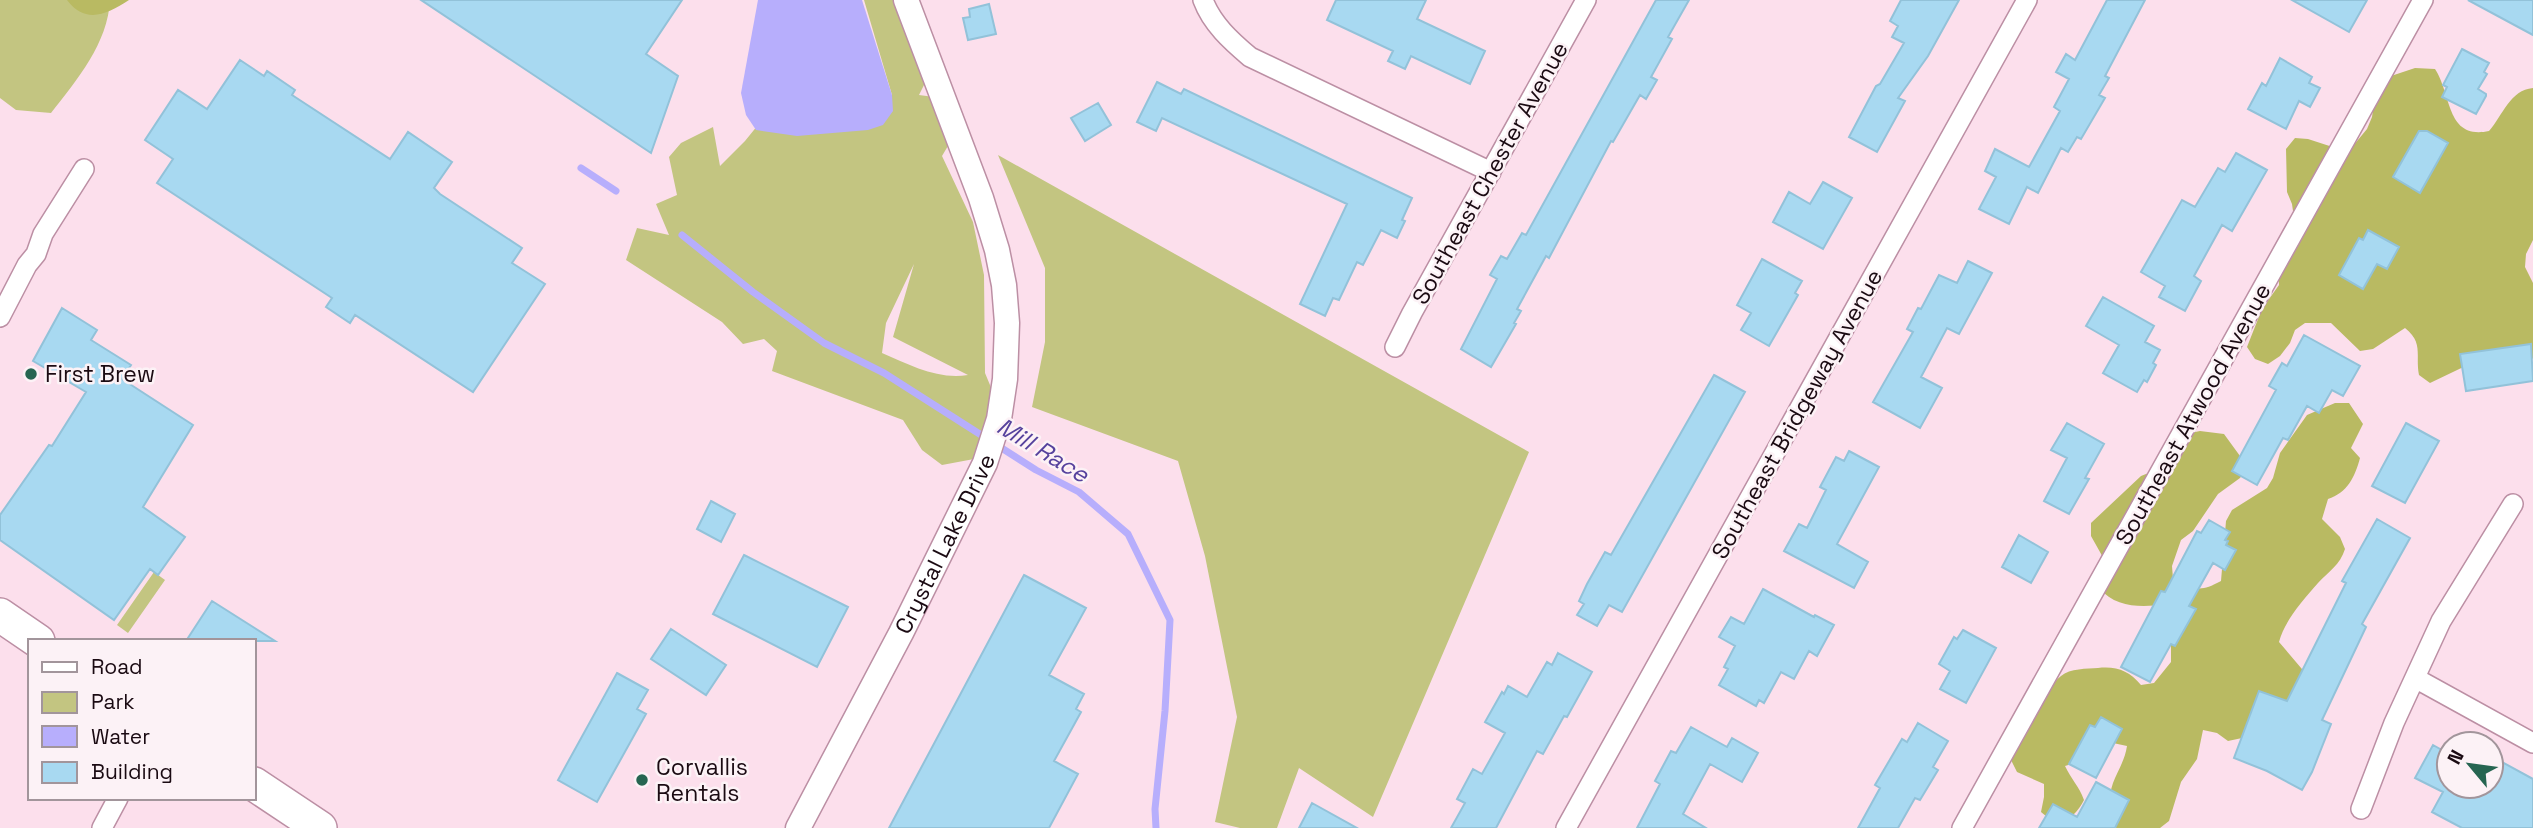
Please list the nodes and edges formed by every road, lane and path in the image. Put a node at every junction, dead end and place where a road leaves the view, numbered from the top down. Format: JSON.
{"nodes":[{"id":1,"x":906,"y":0,"type":"edge"},
{"id":2,"x":1203,"y":0,"type":"edge"},
{"id":3,"x":1586,"y":0,"type":"edge"},
{"id":4,"x":2027,"y":0,"type":"edge"},
{"id":5,"x":2423,"y":0,"type":"edge"},
{"id":6,"x":84,"y":169,"type":"dead end"},
{"id":7,"x":1491,"y":173,"type":"junction"},
{"id":8,"x":0,"y":317,"type":"edge"},
{"id":9,"x":1395,"y":347,"type":"dead end"},
{"id":10,"x":2513,"y":505,"type":"dead end"},
{"id":11,"x":0,"y":615,"type":"edge"},
{"id":12,"x":35,"y":639,"type":"edge"},
{"id":13,"x":2415,"y":678,"type":"junction"},
{"id":14,"x":2533,"y":743,"type":"edge"},
{"id":15,"x":256,"y":785,"type":"edge"},
{"id":16,"x":117,"y":800,"type":"edge"},
{"id":17,"x":2361,"y":809,"type":"dead end"},
{"id":18,"x":102,"y":828,"type":"edge"},
{"id":19,"x":320,"y":828,"type":"edge"},
{"id":20,"x":798,"y":828,"type":"edge"},
{"id":21,"x":1566,"y":828,"type":"edge"},
{"id":22,"x":1962,"y":828,"type":"edge"}],
"edges":[{"from":1,"to":20,"type":"street","name":"Crystal Lake Drive"},
{"from":2,"to":7,"type":"street"},
{"from":3,"to":7,"type":"street","name":"Southeast Chester Avenue"},
{"from":4,"to":21,"type":"street","name":"Southeast Bridgeway Avenue"},
{"from":5,"to":22,"type":"street","name":"Southeast Atwood Avenue"},
{"from":6,"to":8,"type":"street"},
{"from":7,"to":9,"type":"street","name":"Southeast Chester Avenue"},
{"from":10,"to":13,"type":"street"},
{"from":11,"to":12,"type":"highway"},
{"from":13,"to":14,"type":"street"},
{"from":13,"to":17,"type":"street"},
{"from":15,"to":19,"type":"highway"},
{"from":16,"to":18,"type":"street"}]}
